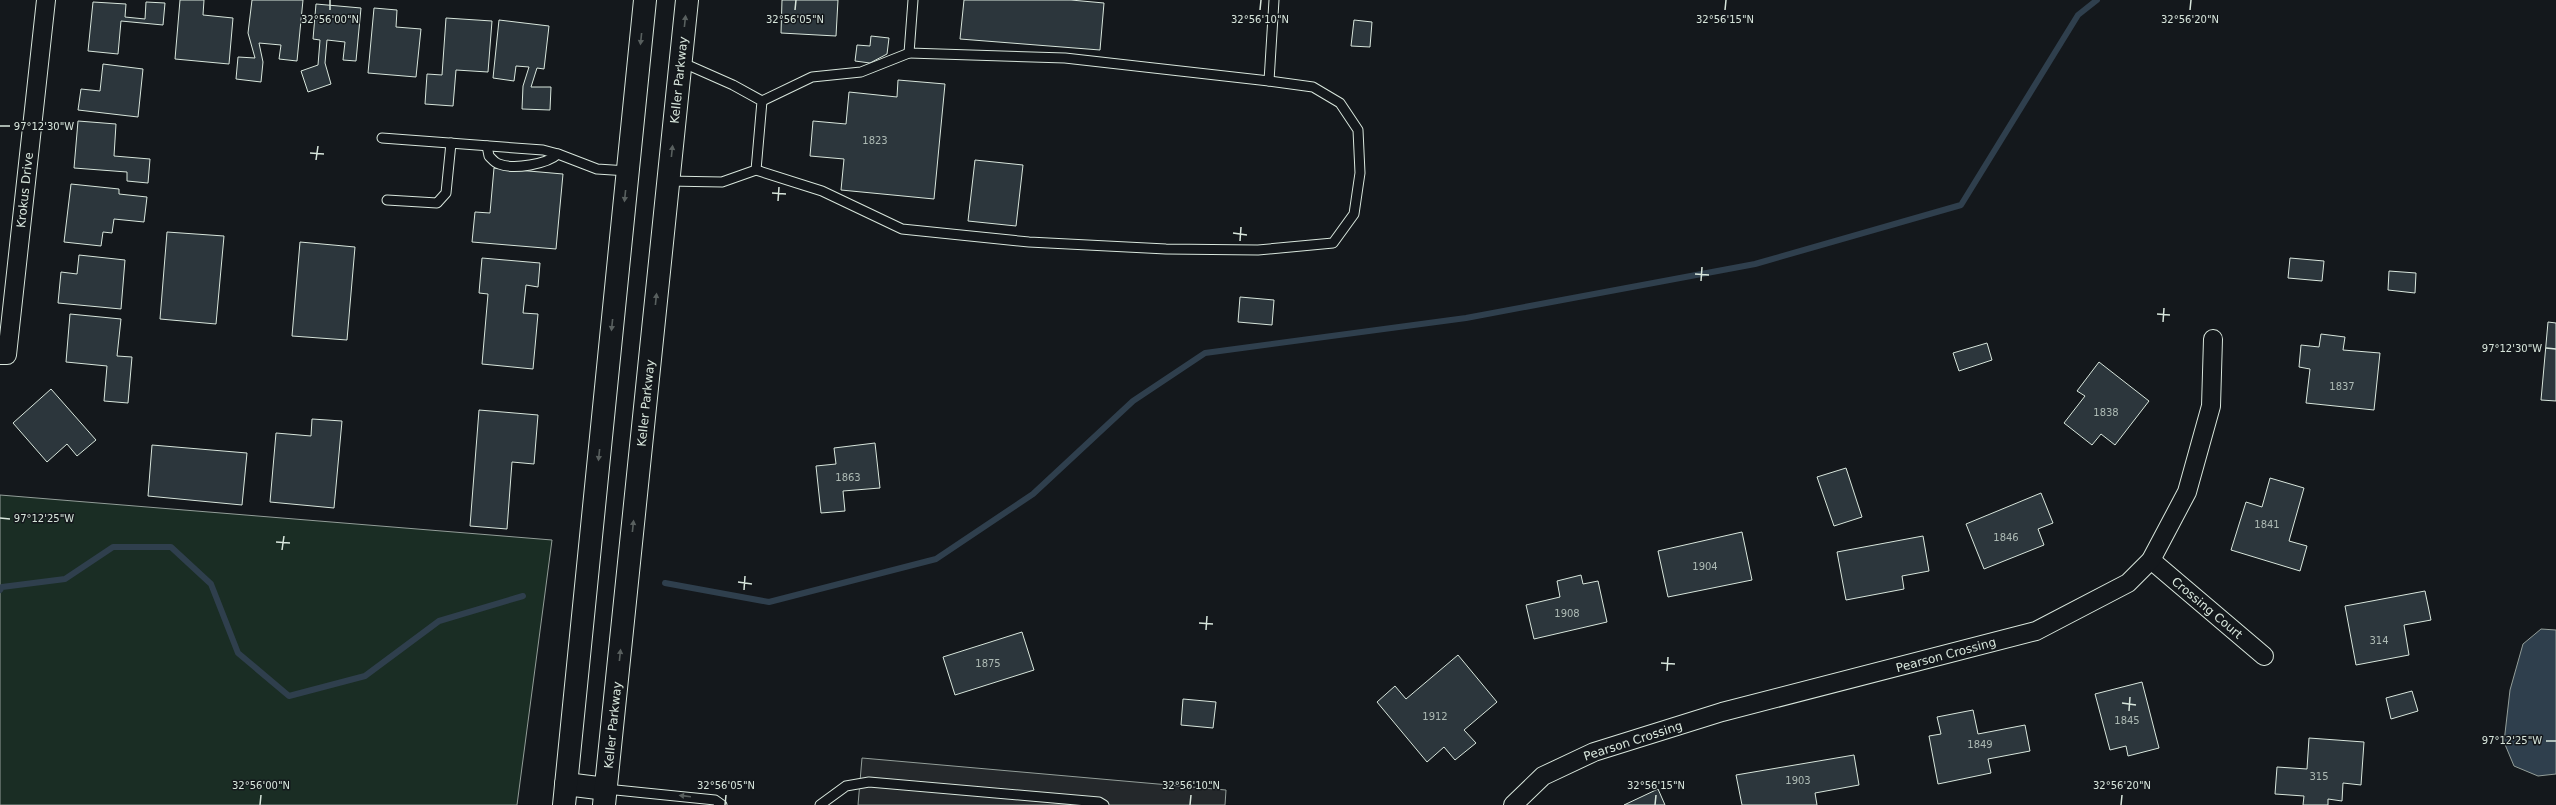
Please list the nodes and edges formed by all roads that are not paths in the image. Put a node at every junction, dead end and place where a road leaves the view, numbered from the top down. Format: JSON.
{"nodes":[{"id":1,"x":46,"y":0,"type":"edge"},
{"id":2,"x":645,"y":0,"type":"edge"},
{"id":3,"x":687,"y":0,"type":"edge"},
{"id":4,"x":913,"y":0,"type":"edge"},
{"id":5,"x":1274,"y":0,"type":"edge"},
{"id":6,"x":909,"y":53,"type":"junction"},
{"id":7,"x":681,"y":62,"type":"junction"},
{"id":8,"x":1269,"y":81,"type":"junction"},
{"id":9,"x":762,"y":101,"type":"junction"},
{"id":10,"x":382,"y":138,"type":"dead end"},
{"id":11,"x":451,"y":143,"type":"junction"},
{"id":12,"x":487,"y":146,"type":"junction"},
{"id":13,"x":558,"y":154,"type":"junction"},
{"id":14,"x":756,"y":170,"type":"junction"},
{"id":15,"x":628,"y":171,"type":"junction"},
{"id":16,"x":668,"y":181,"type":"junction"},
{"id":17,"x":386,"y":200,"type":"dead end"},
{"id":18,"x":2213,"y":339,"type":"dead end"},
{"id":19,"x":3,"y":355,"type":"edge"},
{"id":20,"x":2151,"y":560,"type":"junction"},
{"id":21,"x":2264,"y":656,"type":"dead end"},
{"id":22,"x":565,"y":795,"type":"edge"},
{"id":23,"x":605,"y":797,"type":"edge"},
{"id":24,"x":722,"y":805,"type":"edge"},
{"id":25,"x":820,"y":805,"type":"edge"},
{"id":26,"x":1104,"y":805,"type":"edge"},
{"id":27,"x":1513,"y":805,"type":"edge"}],
"edges":[{"from":1,"to":19,"type":"street","name":"Krokus Drive"},
{"from":2,"to":15,"type":"main road","one_way":true},
{"from":7,"to":3,"type":"main road","name":"Keller Parkway","one_way":true},
{"from":4,"to":6,"type":"lane"},
{"from":5,"to":8,"type":"lane"},
{"from":6,"to":8,"type":"lane"},
{"from":6,"to":9,"type":"lane"},
{"from":7,"to":9,"type":"lane"},
{"from":16,"to":7,"type":"main road","name":"Keller Parkway","one_way":true},
{"from":8,"to":14,"type":"lane"},
{"from":9,"to":14,"type":"lane"},
{"from":10,"to":11,"type":"lane"},
{"from":11,"to":12,"type":"lane"},
{"from":11,"to":17,"type":"lane"},
{"from":12,"to":13,"type":"lane"},
{"from":12,"to":13,"type":"lane"},
{"from":13,"to":15,"type":"lane"},
{"from":14,"to":16,"type":"lane"},
{"from":15,"to":22,"type":"main road","one_way":true},
{"from":23,"to":16,"type":"main road","name":"Keller Parkway","one_way":true},
{"from":18,"to":20,"type":"street","name":"Pearson Crossing"},
{"from":20,"to":21,"type":"street","name":"Crossing Court"},
{"from":20,"to":27,"type":"street","name":"Pearson Crossing"},
{"from":22,"to":23,"type":"main road"},
{"from":24,"to":23,"type":"lane","one_way":true},
{"from":25,"to":26,"type":"lane"}]}
